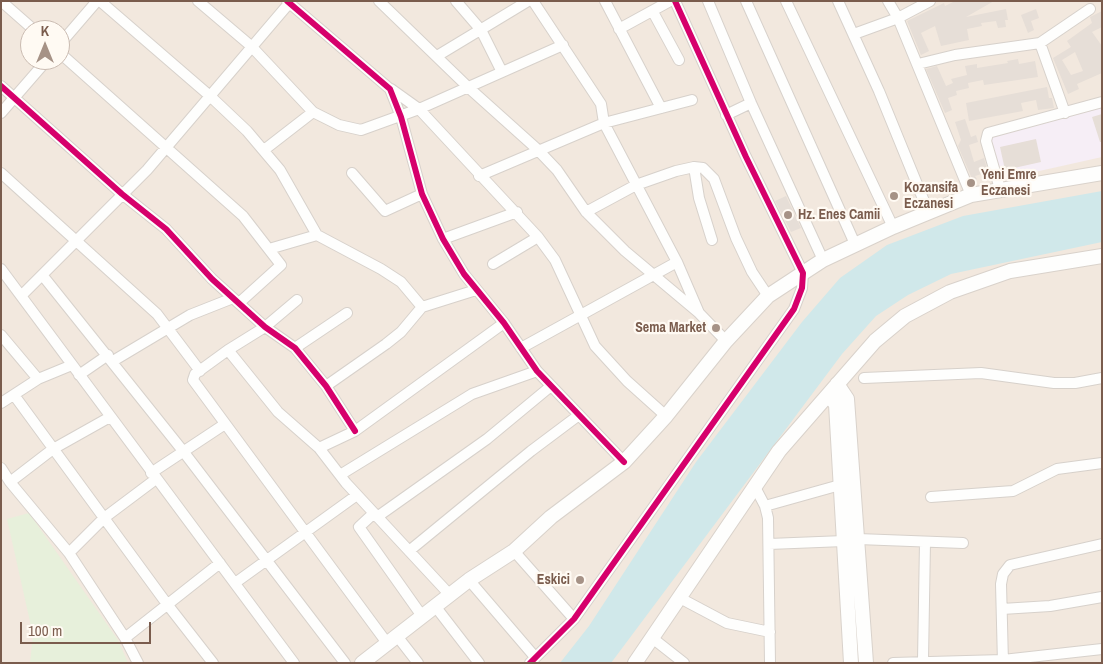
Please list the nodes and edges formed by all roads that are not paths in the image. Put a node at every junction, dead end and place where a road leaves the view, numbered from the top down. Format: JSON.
{"nodes":[{"id":1,"x":1,"y":1,"type":"edge"},
{"id":2,"x":99,"y":1,"type":"edge"},
{"id":3,"x":198,"y":1,"type":"edge"},
{"id":4,"x":379,"y":1,"type":"edge"},
{"id":5,"x":456,"y":1,"type":"edge"},
{"id":6,"x":528,"y":1,"type":"edge"},
{"id":7,"x":532,"y":1,"type":"edge"},
{"id":8,"x":605,"y":1,"type":"edge"},
{"id":9,"x":670,"y":1,"type":"edge"},
{"id":10,"x":675,"y":1,"type":"edge"},
{"id":11,"x":708,"y":1,"type":"edge"},
{"id":12,"x":746,"y":1,"type":"edge"},
{"id":13,"x":786,"y":1,"type":"edge"},
{"id":14,"x":838,"y":1,"type":"edge"},
{"id":15,"x":888,"y":1,"type":"edge"},
{"id":16,"x":930,"y":1,"type":"edge"},
{"id":17,"x":289,"y":2,"type":"edge"},
{"id":18,"x":1090,"y":9,"type":"dead end"},
{"id":19,"x":653,"y":12,"type":"junction"},
{"id":20,"x":898,"y":18,"type":"junction"},
{"id":21,"x":23,"y":20,"type":"edge"},
{"id":22,"x":619,"y":29,"type":"junction"},
{"id":23,"x":481,"y":30,"type":"junction"},
{"id":24,"x":70,"y":33,"type":"edge"},
{"id":25,"x":854,"y":34,"type":"junction"},
{"id":26,"x":1040,"y":43,"type":"junction"},
{"id":27,"x":563,"y":45,"type":"junction"},
{"id":28,"x":252,"y":46,"type":"junction"},
{"id":29,"x":437,"y":56,"type":"junction"},
{"id":30,"x":678,"y":60,"type":"dead end"},
{"id":31,"x":70,"y":62,"type":"edge"},
{"id":32,"x":918,"y":64,"type":"junction"},
{"id":33,"x":38,"y":70,"type":"edge"},
{"id":34,"x":502,"y":72,"type":"junction"},
{"id":35,"x":1,"y":86,"type":"edge"},
{"id":36,"x":390,"y":88,"type":"junction"},
{"id":37,"x":469,"y":88,"type":"junction"},
{"id":38,"x":210,"y":96,"type":"junction"},
{"id":39,"x":15,"y":99,"type":"junction"},
{"id":40,"x":692,"y":100,"type":"dead end"},
{"id":41,"x":1102,"y":102,"type":"edge"},
{"id":42,"x":751,"y":103,"type":"junction"},
{"id":43,"x":661,"y":108,"type":"junction"},
{"id":44,"x":419,"y":109,"type":"junction"},
{"id":45,"x":313,"y":112,"type":"junction"},
{"id":46,"x":1,"y":113,"type":"edge"},
{"id":47,"x":1065,"y":113,"type":"junction"},
{"id":48,"x":726,"y":115,"type":"junction"},
{"id":49,"x":401,"y":117,"type":"junction"},
{"id":50,"x":604,"y":122,"type":"junction"},
{"id":51,"x":167,"y":146,"type":"junction"},
{"id":52,"x":537,"y":149,"type":"junction"},
{"id":53,"x":264,"y":150,"type":"junction"},
{"id":54,"x":694,"y":167,"type":"junction"},
{"id":55,"x":1,"y":173,"type":"edge"},
{"id":56,"x":1102,"y":173,"type":"edge"},
{"id":57,"x":352,"y":174,"type":"dead end"},
{"id":58,"x":479,"y":176,"type":"junction"},
{"id":59,"x":636,"y":185,"type":"junction"},
{"id":60,"x":1000,"y":189,"type":"junction"},
{"id":61,"x":122,"y":194,"type":"junction"},
{"id":62,"x":422,"y":194,"type":"junction"},
{"id":63,"x":971,"y":195,"type":"junction"},
{"id":64,"x":928,"y":211,"type":"junction"},
{"id":65,"x":517,"y":212,"type":"junction"},
{"id":66,"x":586,"y":212,"type":"junction"},
{"id":67,"x":892,"y":227,"type":"junction"},
{"id":68,"x":317,"y":236,"type":"junction"},
{"id":69,"x":538,"y":237,"type":"junction"},
{"id":70,"x":443,"y":238,"type":"junction"},
{"id":71,"x":712,"y":240,"type":"dead end"},
{"id":72,"x":77,"y":241,"type":"junction"},
{"id":73,"x":855,"y":244,"type":"junction"},
{"id":74,"x":269,"y":249,"type":"junction"},
{"id":75,"x":1102,"y":256,"type":"edge"},
{"id":76,"x":823,"y":260,"type":"junction"},
{"id":77,"x":677,"y":262,"type":"junction"},
{"id":78,"x":493,"y":264,"type":"dead end"},
{"id":79,"x":1,"y":269,"type":"edge"},
{"id":80,"x":803,"y":273,"type":"junction"},
{"id":81,"x":655,"y":275,"type":"junction"},
{"id":82,"x":44,"y":276,"type":"junction"},
{"id":83,"x":476,"y":290,"type":"junction"},
{"id":84,"x":22,"y":295,"type":"junction"},
{"id":85,"x":768,"y":296,"type":"junction"},
{"id":86,"x":297,"y":300,"type":"dead end"},
{"id":87,"x":236,"y":301,"type":"junction"},
{"id":88,"x":422,"y":307,"type":"junction"},
{"id":89,"x":699,"y":312,"type":"junction"},
{"id":90,"x":347,"y":313,"type":"dead end"},
{"id":91,"x":581,"y":316,"type":"junction"},
{"id":92,"x":504,"y":324,"type":"junction"},
{"id":93,"x":265,"y":327,"type":"junction"},
{"id":94,"x":168,"y":328,"type":"junction"},
{"id":95,"x":2,"y":339,"type":"edge"},
{"id":96,"x":726,"y":341,"type":"junction"},
{"id":97,"x":295,"y":348,"type":"junction"},
{"id":98,"x":522,"y":348,"type":"junction"},
{"id":99,"x":228,"y":350,"type":"junction"},
{"id":100,"x":110,"y":358,"type":"junction"},
{"id":101,"x":72,"y":365,"type":"junction"},
{"id":102,"x":200,"y":371,"type":"junction"},
{"id":103,"x":537,"y":371,"type":"junction"},
{"id":104,"x":79,"y":375,"type":"junction"},
{"id":105,"x":864,"y":378,"type":"dead end"},
{"id":106,"x":1102,"y":378,"type":"edge"},
{"id":107,"x":38,"y":379,"type":"junction"},
{"id":108,"x":326,"y":386,"type":"junction"},
{"id":109,"x":551,"y":386,"type":"junction"},
{"id":110,"x":832,"y":390,"type":"junction"},
{"id":111,"x":14,"y":395,"type":"junction"},
{"id":112,"x":1,"y":402,"type":"edge"},
{"id":113,"x":579,"y":415,"type":"junction"},
{"id":114,"x":666,"y":416,"type":"junction"},
{"id":115,"x":110,"y":417,"type":"junction"},
{"id":116,"x":225,"y":424,"type":"junction"},
{"id":117,"x":355,"y":431,"type":"junction"},
{"id":118,"x":320,"y":448,"type":"junction"},
{"id":119,"x":53,"y":449,"type":"junction"},
{"id":120,"x":183,"y":451,"type":"junction"},
{"id":121,"x":624,"y":462,"type":"junction"},
{"id":122,"x":1102,"y":463,"type":"edge"},
{"id":123,"x":1,"y":468,"type":"edge"},
{"id":124,"x":340,"y":475,"type":"junction"},
{"id":125,"x":154,"y":476,"type":"junction"},
{"id":126,"x":10,"y":482,"type":"junction"},
{"id":127,"x":840,"y":485,"type":"junction"},
{"id":128,"x":755,"y":487,"type":"junction"},
{"id":129,"x":357,"y":495,"type":"junction"},
{"id":130,"x":931,"y":497,"type":"dead end"},
{"id":131,"x":765,"y":506,"type":"junction"},
{"id":132,"x":376,"y":515,"type":"junction"},
{"id":133,"x":104,"y":518,"type":"junction"},
{"id":134,"x":306,"y":532,"type":"junction"},
{"id":135,"x":844,"y":540,"type":"junction"},
{"id":136,"x":858,"y":540,"type":"junction"},
{"id":137,"x":925,"y":542,"type":"junction"},
{"id":138,"x":963,"y":543,"type":"dead end"},
{"id":139,"x":769,"y":544,"type":"junction"},
{"id":140,"x":1102,"y":544,"type":"edge"},
{"id":141,"x":410,"y":551,"type":"junction"},
{"id":142,"x":514,"y":551,"type":"junction"},
{"id":143,"x":69,"y":553,"type":"junction"},
{"id":144,"x":268,"y":560,"type":"junction"},
{"id":145,"x":220,"y":563,"type":"junction"},
{"id":146,"x":469,"y":580,"type":"junction"},
{"id":147,"x":235,"y":583,"type":"junction"},
{"id":148,"x":450,"y":595,"type":"junction"},
{"id":149,"x":678,"y":596,"type":"junction"},
{"id":150,"x":1102,"y":597,"type":"edge"},
{"id":151,"x":167,"y":604,"type":"junction"},
{"id":152,"x":435,"y":606,"type":"junction"},
{"id":153,"x":1002,"y":609,"type":"junction"},
{"id":154,"x":422,"y":616,"type":"junction"},
{"id":155,"x":574,"y":619,"type":"junction"},
{"id":156,"x":770,"y":632,"type":"junction"},
{"id":157,"x":651,"y":637,"type":"junction"},
{"id":158,"x":125,"y":638,"type":"junction"},
{"id":159,"x":392,"y":639,"type":"junction"},
{"id":160,"x":1102,"y":649,"type":"edge"},
{"id":161,"x":532,"y":660,"type":"edge"},
{"id":162,"x":923,"y":660,"type":"junction"},
{"id":163,"x":1003,"y":661,"type":"edge"},
{"id":164,"x":138,"y":662,"type":"edge"},
{"id":165,"x":213,"y":663,"type":"edge"},
{"id":166,"x":294,"y":663,"type":"edge"},
{"id":167,"x":346,"y":663,"type":"edge"},
{"id":168,"x":362,"y":663,"type":"edge"},
{"id":169,"x":418,"y":663,"type":"edge"},
{"id":170,"x":480,"y":663,"type":"edge"},
{"id":171,"x":634,"y":663,"type":"edge"},
{"id":172,"x":684,"y":663,"type":"edge"},
{"id":173,"x":770,"y":663,"type":"edge"},
{"id":174,"x":851,"y":663,"type":"edge"},
{"id":175,"x":866,"y":663,"type":"edge"},
{"id":176,"x":893,"y":663,"type":"edge"}],
"edges":[{"from":1,"to":21,"type":"street"},
{"from":2,"to":24,"type":"street"},
{"from":2,"to":38,"type":"street"},
{"from":3,"to":28,"type":"street"},
{"from":4,"to":29,"type":"street"},
{"from":5,"to":23,"type":"street"},
{"from":6,"to":23,"type":"street"},
{"from":7,"to":27,"type":"street"},
{"from":8,"to":22,"type":"street"},
{"from":9,"to":19,"type":"street"},
{"from":10,"to":48,"type":"street"},
{"from":11,"to":42,"type":"street"},
{"from":12,"to":73,"type":"street"},
{"from":13,"to":67,"type":"street"},
{"from":14,"to":25,"type":"street"},
{"from":15,"to":20,"type":"street"},
{"from":16,"to":20,"type":"street"},
{"from":17,"to":28,"type":"street"},
{"from":17,"to":36,"type":"street"},
{"from":18,"to":26,"type":"street"},
{"from":19,"to":22,"type":"street"},
{"from":19,"to":30,"type":"street"},
{"from":20,"to":25,"type":"street"},
{"from":20,"to":32,"type":"street"},
{"from":22,"to":43,"type":"street"},
{"from":23,"to":29,"type":"street"},
{"from":23,"to":34,"type":"street"},
{"from":25,"to":64,"type":"street"},
{"from":26,"to":32,"type":"street"},
{"from":26,"to":47,"type":"street"},
{"from":27,"to":34,"type":"street"},
{"from":27,"to":50,"type":"street"},
{"from":28,"to":38,"type":"street"},
{"from":28,"to":45,"type":"street"},
{"from":29,"to":37,"type":"street"},
{"from":31,"to":51,"type":"street"},
{"from":32,"to":63,"type":"street"},
{"from":33,"to":39,"type":"street"},
{"from":34,"to":37,"type":"street"},
{"from":35,"to":39,"type":"street"},
{"from":36,"to":44,"type":"street"},
{"from":36,"to":49,"type":"street"},
{"from":37,"to":44,"type":"street"},
{"from":37,"to":52,"type":"street"},
{"from":38,"to":51,"type":"street"},
{"from":38,"to":53,"type":"street"},
{"from":39,"to":46,"type":"street"},
{"from":39,"to":61,"type":"street"},
{"from":40,"to":43,"type":"street"},
{"from":41,"to":47,"type":"street"},
{"from":42,"to":48,"type":"street"},
{"from":42,"to":76,"type":"street"},
{"from":43,"to":50,"type":"street"},
{"from":44,"to":49,"type":"street"},
{"from":44,"to":58,"type":"street"},
{"from":45,"to":49,"type":"street"},
{"from":45,"to":53,"type":"street"},
{"from":47,"to":60,"type":"street"},
{"from":48,"to":80,"type":"street"},
{"from":49,"to":62,"type":"street"},
{"from":50,"to":52,"type":"street"},
{"from":50,"to":59,"type":"street"},
{"from":51,"to":61,"type":"street"},
{"from":51,"to":74,"type":"street"},
{"from":52,"to":58,"type":"street"},
{"from":52,"to":66,"type":"street"},
{"from":53,"to":68,"type":"street"},
{"from":54,"to":59,"type":"street"},
{"from":54,"to":71,"type":"street"},
{"from":54,"to":85,"type":"street"},
{"from":55,"to":72,"type":"street"},
{"from":56,"to":60,"type":"main road"},
{"from":57,"to":62,"type":"street"},
{"from":58,"to":65,"type":"street"},
{"from":59,"to":66,"type":"street"},
{"from":59,"to":77,"type":"street"},
{"from":60,"to":63,"type":"main road"},
{"from":61,"to":72,"type":"street"},
{"from":61,"to":87,"type":"street"},
{"from":62,"to":70,"type":"street"},
{"from":63,"to":64,"type":"main road"},
{"from":64,"to":67,"type":"main road"},
{"from":65,"to":69,"type":"street"},
{"from":65,"to":70,"type":"street"},
{"from":66,"to":81,"type":"street"},
{"from":67,"to":73,"type":"main road"},
{"from":68,"to":74,"type":"street"},
{"from":68,"to":88,"type":"street"},
{"from":69,"to":78,"type":"street"},
{"from":69,"to":91,"type":"street"},
{"from":70,"to":83,"type":"street"},
{"from":72,"to":82,"type":"street"},
{"from":72,"to":94,"type":"street"},
{"from":73,"to":76,"type":"main road"},
{"from":74,"to":87,"type":"street"},
{"from":75,"to":110,"type":"main road"},
{"from":76,"to":80,"type":"main road"},
{"from":77,"to":81,"type":"street"},
{"from":77,"to":89,"type":"street"},
{"from":79,"to":84,"type":"street"},
{"from":80,"to":85,"type":"main road"},
{"from":80,"to":155,"type":"street"},
{"from":81,"to":89,"type":"street"},
{"from":81,"to":91,"type":"street"},
{"from":82,"to":84,"type":"street"},
{"from":82,"to":100,"type":"street"},
{"from":83,"to":88,"type":"street"},
{"from":83,"to":92,"type":"street"},
{"from":84,"to":101,"type":"street"},
{"from":85,"to":96,"type":"main road"},
{"from":86,"to":93,"type":"street"},
{"from":87,"to":93,"type":"street"},
{"from":87,"to":94,"type":"street"},
{"from":88,"to":108,"type":"street"},
{"from":89,"to":96,"type":"street"},
{"from":90,"to":97,"type":"street"},
{"from":91,"to":98,"type":"street"},
{"from":91,"to":114,"type":"street"},
{"from":92,"to":98,"type":"street"},
{"from":92,"to":117,"type":"street"},
{"from":93,"to":97,"type":"street"},
{"from":93,"to":99,"type":"street"},
{"from":94,"to":100,"type":"street"},
{"from":94,"to":102,"type":"street"},
{"from":95,"to":107,"type":"street"},
{"from":96,"to":114,"type":"main road"},
{"from":97,"to":108,"type":"street"},
{"from":98,"to":103,"type":"street"},
{"from":99,"to":102,"type":"street"},
{"from":99,"to":118,"type":"street"},
{"from":100,"to":104,"type":"street"},
{"from":100,"to":120,"type":"street"},
{"from":101,"to":104,"type":"street"},
{"from":101,"to":107,"type":"street"},
{"from":102,"to":116,"type":"street"},
{"from":103,"to":109,"type":"street"},
{"from":103,"to":124,"type":"street"},
{"from":104,"to":115,"type":"street"},
{"from":105,"to":106,"type":"street"},
{"from":107,"to":111,"type":"street"},
{"from":108,"to":117,"type":"street"},
{"from":109,"to":113,"type":"street"},
{"from":109,"to":132,"type":"street"},
{"from":110,"to":127,"type":"main road"},
{"from":110,"to":128,"type":"main road"},
{"from":110,"to":136,"type":"main road"},
{"from":111,"to":112,"type":"street"},
{"from":111,"to":119,"type":"street"},
{"from":113,"to":121,"type":"street"},
{"from":113,"to":141,"type":"street"},
{"from":114,"to":121,"type":"main road"},
{"from":115,"to":119,"type":"street"},
{"from":115,"to":125,"type":"street"},
{"from":116,"to":120,"type":"street"},
{"from":116,"to":134,"type":"street"},
{"from":117,"to":118,"type":"street"},
{"from":118,"to":124,"type":"street"},
{"from":119,"to":126,"type":"street"},
{"from":119,"to":133,"type":"street"},
{"from":120,"to":125,"type":"street"},
{"from":120,"to":144,"type":"street"},
{"from":121,"to":142,"type":"main road"},
{"from":122,"to":130,"type":"street"},
{"from":123,"to":126,"type":"street"},
{"from":124,"to":129,"type":"street"},
{"from":125,"to":133,"type":"street"},
{"from":125,"to":145,"type":"street"},
{"from":126,"to":143,"type":"street"},
{"from":127,"to":131,"type":"street"},
{"from":127,"to":135,"type":"main road"},
{"from":128,"to":131,"type":"street"},
{"from":128,"to":149,"type":"main road"},
{"from":129,"to":132,"type":"street"},
{"from":129,"to":134,"type":"street"},
{"from":131,"to":139,"type":"street"},
{"from":132,"to":141,"type":"street"},
{"from":132,"to":154,"type":"street"},
{"from":133,"to":143,"type":"street"},
{"from":133,"to":151,"type":"street"},
{"from":134,"to":144,"type":"street"},
{"from":134,"to":159,"type":"street"},
{"from":135,"to":139,"type":"street"},
{"from":135,"to":174,"type":"main road"},
{"from":136,"to":137,"type":"street"},
{"from":136,"to":175,"type":"main road"},
{"from":137,"to":138,"type":"street"},
{"from":137,"to":162,"type":"street"},
{"from":139,"to":156,"type":"street"},
{"from":140,"to":153,"type":"street"},
{"from":141,"to":148,"type":"street"},
{"from":142,"to":146,"type":"main road"},
{"from":142,"to":155,"type":"street"},
{"from":143,"to":158,"type":"street"},
{"from":144,"to":147,"type":"street"},
{"from":144,"to":167,"type":"street"},
{"from":145,"to":147,"type":"street"},
{"from":145,"to":151,"type":"street"},
{"from":146,"to":148,"type":"main road"},
{"from":146,"to":161,"type":"street"},
{"from":147,"to":166,"type":"street"},
{"from":148,"to":152,"type":"main road"},
{"from":149,"to":156,"type":"street"},
{"from":149,"to":157,"type":"main road"},
{"from":150,"to":153,"type":"street"},
{"from":151,"to":158,"type":"street"},
{"from":151,"to":165,"type":"street"},
{"from":152,"to":154,"type":"main road"},
{"from":152,"to":170,"type":"street"},
{"from":153,"to":163,"type":"street"},
{"from":154,"to":159,"type":"main road"},
{"from":155,"to":161,"type":"street"},
{"from":156,"to":173,"type":"street"},
{"from":157,"to":171,"type":"main road"},
{"from":157,"to":172,"type":"street"},
{"from":158,"to":164,"type":"street"},
{"from":159,"to":168,"type":"main road"},
{"from":159,"to":169,"type":"street"},
{"from":160,"to":163,"type":"street"},
{"from":162,"to":163,"type":"street"},
{"from":162,"to":176,"type":"street"}]}
